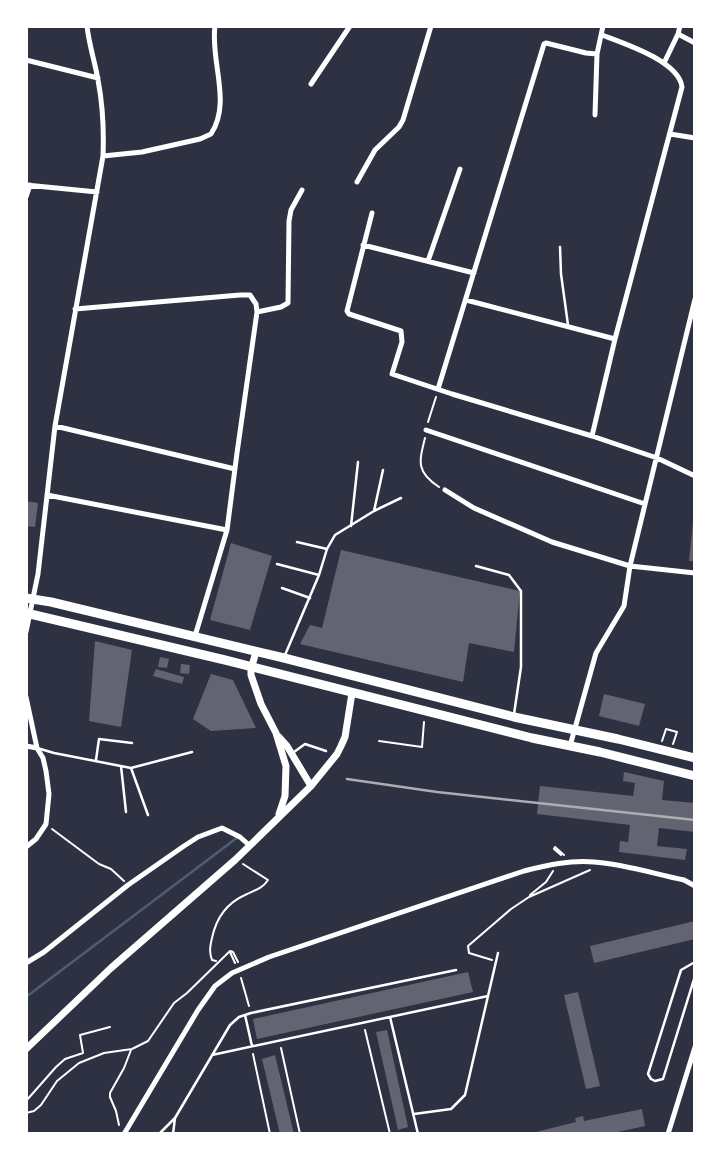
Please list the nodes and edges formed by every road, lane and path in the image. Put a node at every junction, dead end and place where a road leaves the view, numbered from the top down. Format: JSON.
{"nodes":[{"id":1,"x":87,"y":26,"type":"edge"},
{"id":2,"x":215,"y":26,"type":"edge"},
{"id":3,"x":341,"y":26,"type":"edge"},
{"id":4,"x":431,"y":26,"type":"edge"},
{"id":5,"x":603,"y":26,"type":"edge"},
{"id":6,"x":680,"y":26,"type":"edge"},
{"id":7,"x":349,"y":28,"type":"edge"},
{"id":8,"x":678,"y":34,"type":"junction"},
{"id":9,"x":602,"y":35,"type":"junction"},
{"id":10,"x":695,"y":43,"type":"edge"},
{"id":11,"x":597,"y":54,"type":"junction"},
{"id":12,"x":26,"y":60,"type":"edge"},
{"id":13,"x":664,"y":63,"type":"junction"},
{"id":14,"x":98,"y":78,"type":"junction"},
{"id":15,"x":310,"y":84,"type":"dead end"},
{"id":16,"x":595,"y":115,"type":"dead end"},
{"id":17,"x":670,"y":134,"type":"junction"},
{"id":18,"x":695,"y":138,"type":"edge"},
{"id":19,"x":103,"y":156,"type":"junction"},
{"id":20,"x":460,"y":169,"type":"dead end"},
{"id":21,"x":356,"y":182,"type":"dead end"},
{"id":22,"x":28,"y":185,"type":"edge"},
{"id":23,"x":302,"y":190,"type":"dead end"},
{"id":24,"x":97,"y":192,"type":"junction"},
{"id":25,"x":26,"y":197,"type":"edge"},
{"id":26,"x":372,"y":213,"type":"dead end"},
{"id":27,"x":363,"y":245,"type":"junction"},
{"id":28,"x":560,"y":247,"type":"dead end"},
{"id":29,"x":428,"y":261,"type":"junction"},
{"id":30,"x":474,"y":273,"type":"junction"},
{"id":31,"x":695,"y":299,"type":"edge"},
{"id":32,"x":466,"y":300,"type":"junction"},
{"id":33,"x":75,"y":309,"type":"junction"},
{"id":34,"x":257,"y":312,"type":"junction"},
{"id":35,"x":569,"y":328,"type":"junction"},
{"id":36,"x":615,"y":339,"type":"junction"},
{"id":37,"x":438,"y":389,"type":"junction"},
{"id":38,"x":55,"y":426,"type":"junction"},
{"id":39,"x":426,"y":430,"type":"junction"},
{"id":40,"x":592,"y":436,"type":"junction"},
{"id":41,"x":657,"y":458,"type":"junction"},
{"id":42,"x":358,"y":462,"type":"dead end"},
{"id":43,"x":235,"y":469,"type":"junction"},
{"id":44,"x":383,"y":470,"type":"dead end"},
{"id":45,"x":695,"y":476,"type":"edge"},
{"id":46,"x":445,"y":490,"type":"joint"},
{"id":47,"x":47,"y":495,"type":"junction"},
{"id":48,"x":401,"y":498,"type":"dead end"},
{"id":49,"x":645,"y":504,"type":"junction"},
{"id":50,"x":374,"y":511,"type":"junction"},
{"id":51,"x":351,"y":526,"type":"junction"},
{"id":52,"x":227,"y":530,"type":"junction"},
{"id":53,"x":297,"y":542,"type":"dead end"},
{"id":54,"x":327,"y":549,"type":"junction"},
{"id":55,"x":277,"y":564,"type":"dead end"},
{"id":56,"x":476,"y":566,"type":"dead end"},
{"id":57,"x":630,"y":566,"type":"junction"},
{"id":58,"x":695,"y":573,"type":"edge"},
{"id":59,"x":319,"y":575,"type":"junction"},
{"id":60,"x":282,"y":588,"type":"dead end"},
{"id":61,"x":29,"y":598,"type":"edge"},
{"id":62,"x":310,"y":598,"type":"junction"},
{"id":63,"x":28,"y":614,"type":"edge"},
{"id":64,"x":26,"y":632,"type":"edge"},
{"id":65,"x":195,"y":638,"type":"junction"},
{"id":66,"x":256,"y":652,"type":"junction"},
{"id":67,"x":284,"y":658,"type":"junction"},
{"id":68,"x":252,"y":667,"type":"junction"},
{"id":69,"x":352,"y":693,"type":"junction"},
{"id":70,"x":26,"y":697,"type":"edge"},
{"id":71,"x":425,"y":710,"type":"junction"},
{"id":72,"x":514,"y":717,"type":"junction"},
{"id":73,"x":666,"y":729,"type":"dead end"},
{"id":74,"x":574,"y":730,"type":"junction"},
{"id":75,"x":276,"y":733,"type":"junction"},
{"id":76,"x":379,"y":741,"type":"dead end"},
{"id":77,"x":132,"y":743,"type":"dead end"},
{"id":78,"x":26,"y":746,"type":"edge"},
{"id":79,"x":570,"y":746,"type":"junction"},
{"id":80,"x":37,"y":748,"type":"junction"},
{"id":81,"x":326,"y":751,"type":"dead end"},
{"id":82,"x":671,"y":751,"type":"junction"},
{"id":83,"x":192,"y":752,"type":"dead end"},
{"id":84,"x":291,"y":754,"type":"junction"},
{"id":85,"x":695,"y":758,"type":"edge"},
{"id":86,"x":96,"y":760,"type":"junction"},
{"id":87,"x":121,"y":766,"type":"junction"},
{"id":88,"x":131,"y":768,"type":"junction"},
{"id":89,"x":287,"y":776,"type":"junction"},
{"id":90,"x":695,"y":776,"type":"edge"},
{"id":91,"x":311,"y":786,"type":"junction"},
{"id":92,"x":303,"y":793,"type":"junction"},
{"id":93,"x":126,"y":812,"type":"dead end"},
{"id":94,"x":148,"y":815,"type":"dead end"},
{"id":95,"x":278,"y":818,"type":"junction"},
{"id":96,"x":46,"y":824,"type":"junction"},
{"id":97,"x":249,"y":845,"type":"junction"},
{"id":98,"x":26,"y":847,"type":"edge"},
{"id":99,"x":561,"y":854,"type":"dead end"},
{"id":100,"x":565,"y":855,"type":"dead end"},
{"id":101,"x":235,"y":860,"type":"junction"},
{"id":102,"x":590,"y":870,"type":"dead end"},
{"id":103,"x":545,"y":882,"type":"dead end"},
{"id":104,"x":128,"y":885,"type":"junction"},
{"id":105,"x":695,"y":886,"type":"edge"},
{"id":106,"x":529,"y":897,"type":"junction"},
{"id":107,"x":498,"y":953,"type":"dead end"},
{"id":108,"x":496,"y":961,"type":"junction"},
{"id":109,"x":217,"y":962,"type":"junction"},
{"id":110,"x":695,"y":962,"type":"edge"},
{"id":111,"x":26,"y":963,"type":"edge"},
{"id":112,"x":241,"y":969,"type":"junction"},
{"id":113,"x":456,"y":970,"type":"dead end"},
{"id":114,"x":695,"y":976,"type":"edge"},
{"id":115,"x":245,"y":989,"type":"dead end"},
{"id":116,"x":488,"y":996,"type":"junction"},
{"id":117,"x":251,"y":1013,"type":"junction"},
{"id":118,"x":245,"y":1015,"type":"junction"},
{"id":119,"x":390,"y":1017,"type":"junction"},
{"id":120,"x":363,"y":1023,"type":"junction"},
{"id":121,"x":110,"y":1027,"type":"dead end"},
{"id":122,"x":280,"y":1040,"type":"junction"},
{"id":123,"x":252,"y":1046,"type":"junction"},
{"id":124,"x":695,"y":1047,"type":"edge"},
{"id":125,"x":26,"y":1049,"type":"edge"},
{"id":126,"x":132,"y":1049,"type":"junction"},
{"id":127,"x":212,"y":1055,"type":"junction"},
{"id":128,"x":26,"y":1101,"type":"edge"},
{"id":129,"x":26,"y":1112,"type":"edge"},
{"id":130,"x":414,"y":1114,"type":"junction"},
{"id":131,"x":175,"y":1118,"type":"junction"},
{"id":132,"x":125,"y":1133,"type":"edge"},
{"id":133,"x":159,"y":1134,"type":"edge"},
{"id":134,"x":173,"y":1134,"type":"edge"},
{"id":135,"x":270,"y":1134,"type":"edge"},
{"id":136,"x":300,"y":1134,"type":"edge"},
{"id":137,"x":390,"y":1134,"type":"edge"},
{"id":138,"x":418,"y":1134,"type":"edge"},
{"id":139,"x":668,"y":1134,"type":"edge"}],
"edges":[{"from":1,"to":14,"type":"street"},
{"from":2,"to":19,"type":"street"},
{"from":3,"to":7,"type":"street"},
{"from":4,"to":21,"type":"street"},
{"from":5,"to":9,"type":"street"},
{"from":6,"to":8,"type":"street"},
{"from":7,"to":15,"type":"street"},
{"from":8,"to":10,"type":"street"},
{"from":8,"to":13,"type":"street"},
{"from":9,"to":11,"type":"street"},
{"from":9,"to":13,"type":"street"},
{"from":11,"to":16,"type":"street"},
{"from":11,"to":30,"type":"street"},
{"from":12,"to":14,"type":"street"},
{"from":13,"to":17,"type":"street"},
{"from":14,"to":19,"type":"street"},
{"from":17,"to":18,"type":"street"},
{"from":17,"to":36,"type":"street"},
{"from":19,"to":24,"type":"street"},
{"from":20,"to":29,"type":"street"},
{"from":22,"to":24,"type":"street"},
{"from":22,"to":25,"type":"street"},
{"from":23,"to":34,"type":"street"},
{"from":24,"to":33,"type":"street"},
{"from":26,"to":27,"type":"street"},
{"from":27,"to":29,"type":"street"},
{"from":27,"to":37,"type":"street"},
{"from":28,"to":35,"type":"lane"},
{"from":29,"to":30,"type":"street"},
{"from":30,"to":32,"type":"street"},
{"from":31,"to":41,"type":"street"},
{"from":32,"to":35,"type":"street"},
{"from":32,"to":37,"type":"street"},
{"from":33,"to":34,"type":"street"},
{"from":33,"to":38,"type":"street"},
{"from":34,"to":43,"type":"street"},
{"from":35,"to":36,"type":"street"},
{"from":36,"to":40,"type":"street"},
{"from":37,"to":39,"type":"path"},
{"from":37,"to":40,"type":"street"},
{"from":38,"to":43,"type":"street"},
{"from":38,"to":47,"type":"street"},
{"from":39,"to":46,"type":"path"},
{"from":39,"to":49,"type":"street"},
{"from":40,"to":41,"type":"street"},
{"from":41,"to":45,"type":"street"},
{"from":41,"to":49,"type":"street"},
{"from":42,"to":51,"type":"lane"},
{"from":43,"to":52,"type":"street"},
{"from":44,"to":50,"type":"lane"},
{"from":46,"to":57,"type":"street"},
{"from":47,"to":52,"type":"street"},
{"from":47,"to":61,"type":"street"},
{"from":48,"to":50,"type":"lane"},
{"from":49,"to":57,"type":"street"},
{"from":50,"to":51,"type":"lane"},
{"from":51,"to":54,"type":"lane"},
{"from":52,"to":65,"type":"street"},
{"from":53,"to":54,"type":"lane"},
{"from":54,"to":59,"type":"lane"},
{"from":55,"to":59,"type":"lane"},
{"from":56,"to":72,"type":"lane"},
{"from":57,"to":58,"type":"street"},
{"from":57,"to":74,"type":"street"},
{"from":59,"to":62,"type":"lane"},
{"from":60,"to":62,"type":"lane"},
{"from":61,"to":63,"type":"street"},
{"from":61,"to":65,"type":"main road"},
{"from":62,"to":67,"type":"lane"},
{"from":63,"to":64,"type":"street"},
{"from":63,"to":68,"type":"main road"},
{"from":65,"to":66,"type":"main road"},
{"from":66,"to":67,"type":"main road"},
{"from":66,"to":68,"type":"street"},
{"from":67,"to":72,"type":"main road"},
{"from":68,"to":69,"type":"main road"},
{"from":68,"to":75,"type":"street"},
{"from":69,"to":71,"type":"main road"},
{"from":69,"to":91,"type":"street"},
{"from":70,"to":80,"type":"street"},
{"from":71,"to":76,"type":"path"},
{"from":71,"to":79,"type":"main road"},
{"from":72,"to":74,"type":"main road"},
{"from":73,"to":82,"type":"path"},
{"from":74,"to":79,"type":"street"},
{"from":74,"to":82,"type":"main road"},
{"from":75,"to":84,"type":"street"},
{"from":75,"to":89,"type":"street"},
{"from":77,"to":86,"type":"lane"},
{"from":78,"to":80,"type":"street"},
{"from":79,"to":90,"type":"main road"},
{"from":80,"to":86,"type":"lane"},
{"from":80,"to":96,"type":"street"},
{"from":81,"to":84,"type":"lane"},
{"from":82,"to":85,"type":"main road"},
{"from":83,"to":88,"type":"lane"},
{"from":84,"to":91,"type":"street"},
{"from":86,"to":87,"type":"lane"},
{"from":87,"to":88,"type":"lane"},
{"from":87,"to":93,"type":"lane"},
{"from":88,"to":94,"type":"lane"},
{"from":89,"to":92,"type":"street"},
{"from":89,"to":95,"type":"street"},
{"from":91,"to":92,"type":"street"},
{"from":92,"to":95,"type":"street"},
{"from":95,"to":97,"type":"street"},
{"from":96,"to":98,"type":"street"},
{"from":96,"to":104,"type":"path"},
{"from":97,"to":101,"type":"street"},
{"from":97,"to":104,"type":"street"},
{"from":99,"to":100,"type":"path"},
{"from":101,"to":109,"type":"path"},
{"from":101,"to":125,"type":"street"},
{"from":102,"to":106,"type":"path"},
{"from":103,"to":106,"type":"path"},
{"from":104,"to":111,"type":"street"},
{"from":105,"to":112,"type":"street"},
{"from":106,"to":108,"type":"path"},
{"from":107,"to":108,"type":"lane"},
{"from":108,"to":116,"type":"lane"},
{"from":109,"to":112,"type":"path"},
{"from":109,"to":126,"type":"path"},
{"from":110,"to":114,"type":"lane"},
{"from":112,"to":132,"type":"street"},
{"from":113,"to":117,"type":"lane"},
{"from":115,"to":117,"type":"path"},
{"from":116,"to":119,"type":"lane"},
{"from":116,"to":130,"type":"lane"},
{"from":117,"to":118,"type":"lane"},
{"from":118,"to":123,"type":"lane"},
{"from":118,"to":127,"type":"lane"},
{"from":119,"to":120,"type":"lane"},
{"from":119,"to":130,"type":"lane"},
{"from":120,"to":122,"type":"lane"},
{"from":120,"to":137,"type":"path"},
{"from":121,"to":128,"type":"path"},
{"from":122,"to":123,"type":"lane"},
{"from":122,"to":136,"type":"path"},
{"from":123,"to":127,"type":"lane"},
{"from":123,"to":135,"type":"path"},
{"from":124,"to":139,"type":"street"},
{"from":126,"to":129,"type":"path"},
{"from":126,"to":132,"type":"path"},
{"from":127,"to":131,"type":"lane"},
{"from":130,"to":138,"type":"lane"},
{"from":131,"to":133,"type":"lane"},
{"from":131,"to":134,"type":"lane"}]}
